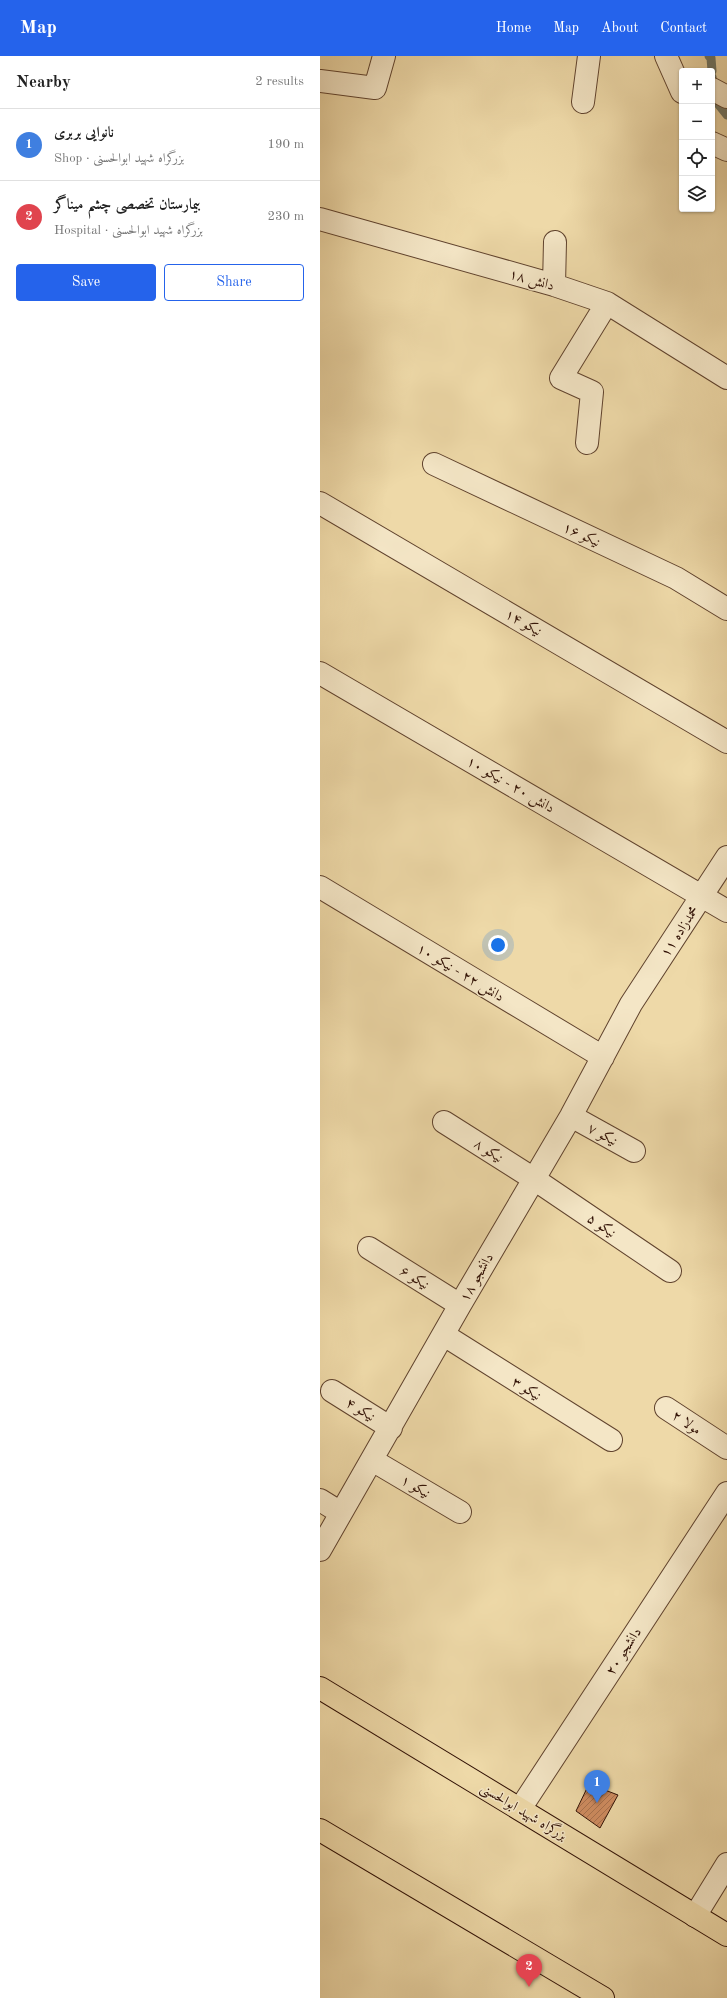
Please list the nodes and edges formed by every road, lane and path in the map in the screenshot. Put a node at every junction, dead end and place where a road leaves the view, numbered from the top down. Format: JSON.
{"nodes":[{"id":1,"x":384,"y":56,"type":"edge"},
{"id":2,"x":589,"y":56,"type":"edge"},
{"id":3,"x":666,"y":56,"type":"edge"},
{"id":4,"x":320,"y":81,"type":"edge"},
{"id":5,"x":679,"y":82,"type":"edge"},
{"id":6,"x":583,"y":102,"type":"dead end"},
{"id":7,"x":715,"y":144,"type":"edge"},
{"id":8,"x":727,"y":150,"type":"edge"},
{"id":9,"x":320,"y":219,"type":"edge"},
{"id":10,"x":555,"y":242,"type":"dead end"},
{"id":11,"x":554,"y":285,"type":"junction"},
{"id":12,"x":607,"y":303,"type":"junction"},
{"id":13,"x":727,"y":378,"type":"edge"},
{"id":14,"x":587,"y":443,"type":"dead end"},
{"id":15,"x":434,"y":464,"type":"dead end"},
{"id":16,"x":320,"y":503,"type":"edge"},
{"id":17,"x":727,"y":609,"type":"edge"},
{"id":18,"x":320,"y":673,"type":"edge"},
{"id":19,"x":727,"y":742,"type":"edge"},
{"id":20,"x":727,"y":857,"type":"edge"},
{"id":21,"x":320,"y":887,"type":"edge"},
{"id":22,"x":702,"y":895,"type":"junction"},
{"id":23,"x":727,"y":911,"type":"edge"},
{"id":24,"x":631,"y":1004,"type":"joint"},
{"id":25,"x":603,"y":1057,"type":"junction"},
{"id":26,"x":572,"y":1116,"type":"junction"},
{"id":27,"x":444,"y":1122,"type":"dead end"},
{"id":28,"x":634,"y":1151,"type":"dead end"},
{"id":29,"x":534,"y":1179,"type":"junction"},
{"id":30,"x":370,"y":1248,"type":"dead end"},
{"id":31,"x":670,"y":1271,"type":"dead end"},
{"id":32,"x":460,"y":1305,"type":"junction"},
{"id":33,"x":444,"y":1335,"type":"junction"},
{"id":34,"x":332,"y":1391,"type":"dead end"},
{"id":35,"x":666,"y":1408,"type":"dead end"},
{"id":36,"x":391,"y":1428,"type":"junction"},
{"id":37,"x":611,"y":1440,"type":"dead end"},
{"id":38,"x":727,"y":1448,"type":"edge"},
{"id":39,"x":372,"y":1460,"type":"junction"},
{"id":40,"x":727,"y":1493,"type":"edge"},
{"id":41,"x":320,"y":1500,"type":"edge"},
{"id":42,"x":460,"y":1512,"type":"dead end"},
{"id":43,"x":342,"y":1513,"type":"junction"},
{"id":44,"x":320,"y":1550,"type":"edge"},
{"id":45,"x":320,"y":1688,"type":"edge"},
{"id":46,"x":520,"y":1809,"type":"junction"},
{"id":47,"x":320,"y":1830,"type":"edge"},
{"id":48,"x":727,"y":1864,"type":"edge"},
{"id":49,"x":695,"y":1916,"type":"junction"},
{"id":50,"x":727,"y":1935,"type":"edge"},
{"id":51,"x":603,"y":1998,"type":"edge"}],
"edges":[{"from":1,"to":4,"type":"street"},
{"from":2,"to":6,"type":"street"},
{"from":3,"to":5,"type":"street"},
{"from":7,"to":8,"type":"street"},
{"from":9,"to":11,"type":"street","name":"دانش ۱۸"},
{"from":10,"to":11,"type":"street"},
{"from":11,"to":12,"type":"street","name":"دانش ۱۸"},
{"from":12,"to":13,"type":"street","name":"دانش ۱۸"},
{"from":12,"to":14,"type":"street"},
{"from":15,"to":17,"type":"street","name":"نیکو ۱۶"},
{"from":16,"to":19,"type":"street","name":"نیکو ۱۴"},
{"from":18,"to":22,"type":"street","name":"دانش ۲۰ - نیکو ۱۰"},
{"from":20,"to":22,"type":"street","name":"محمدزاده ۱۱"},
{"from":21,"to":25,"type":"street","name":"دانش ۲۲ - نیکو ۱۰"},
{"from":22,"to":23,"type":"street","name":"دانش ۲۰ - نیکو ۱۰"},
{"from":22,"to":24,"type":"street","name":"محمدزاده ۱۱"},
{"from":24,"to":25,"type":"street","name":"دانشجو ۱۸"},
{"from":25,"to":26,"type":"street","name":"دانشجو ۱۸"},
{"from":26,"to":28,"type":"street","name":"نیکو ۷"},
{"from":26,"to":29,"type":"street","name":"دانشجو ۱۸"},
{"from":27,"to":29,"type":"street","name":"نیکو ۸"},
{"from":29,"to":31,"type":"street","name":"نیکو ۵"},
{"from":29,"to":32,"type":"street","name":"دانشجو ۱۸"},
{"from":30,"to":32,"type":"street","name":"نیکو ۶"},
{"from":32,"to":33,"type":"street","name":"دانشجو ۱۸"},
{"from":33,"to":36,"type":"street","name":"دانشجو ۱۸"},
{"from":33,"to":37,"type":"street","name":"نیکو ۳"},
{"from":34,"to":36,"type":"street","name":"نیکو ۴"},
{"from":35,"to":38,"type":"street","name":"مولا ۲"},
{"from":36,"to":39,"type":"street","name":"دانشجو ۱۸"},
{"from":39,"to":42,"type":"street","name":"نیکو ۱"},
{"from":39,"to":43,"type":"street","name":"دانشجو ۱۸"},
{"from":40,"to":46,"type":"street","name":"دانشجو ۲۰"},
{"from":41,"to":43,"type":"street"},
{"from":43,"to":44,"type":"street","name":"دانشجو ۱۸"},
{"from":45,"to":46,"type":"main road","name":"بزرگراه شهید ابوالحسنی"},
{"from":46,"to":49,"type":"main road","name":"بزرگراه شهید ابوالحسنی"},
{"from":47,"to":51,"type":"main road"},
{"from":48,"to":49,"type":"street"},
{"from":49,"to":50,"type":"main road","name":"بزرگراه شهید ابوالحسنی"}]}
